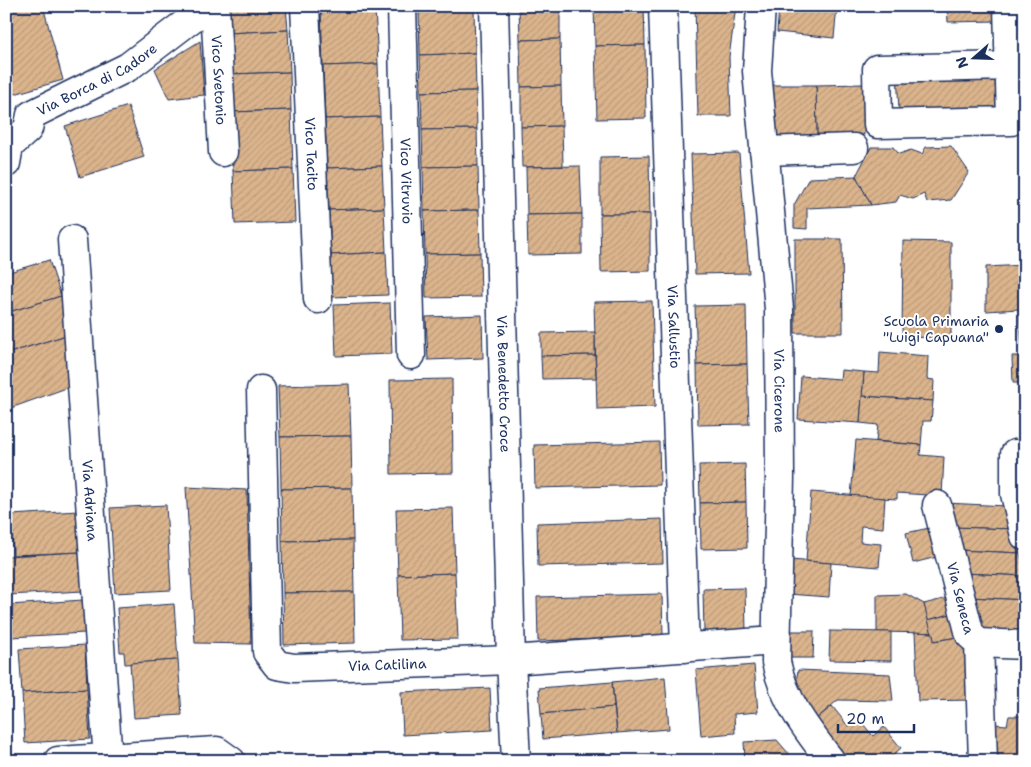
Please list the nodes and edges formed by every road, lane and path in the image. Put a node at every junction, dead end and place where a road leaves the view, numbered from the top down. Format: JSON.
{"nodes":[{"id":1,"x":208,"y":6,"type":"edge"},
{"id":2,"x":215,"y":6,"type":"edge"},
{"id":3,"x":305,"y":6,"type":"edge"},
{"id":4,"x":402,"y":6,"type":"edge"},
{"id":5,"x":494,"y":6,"type":"edge"},
{"id":6,"x":663,"y":6,"type":"edge"},
{"id":7,"x":761,"y":6,"type":"edge"},
{"id":8,"x":1008,"y":6,"type":"edge"},
{"id":9,"x":1010,"y":66,"type":"junction"},
{"id":10,"x":854,"y":148,"type":"dead end"},
{"id":11,"x":764,"y":151,"type":"junction"},
{"id":12,"x":223,"y":152,"type":"dead end"},
{"id":13,"x":6,"y":163,"type":"edge"},
{"id":14,"x":72,"y":240,"type":"dead end"},
{"id":15,"x":318,"y":299,"type":"dead end"},
{"id":16,"x":411,"y":355,"type":"dead end"},
{"id":17,"x":261,"y":390,"type":"dead end"},
{"id":18,"x":1015,"y":454,"type":"dead end"},
{"id":19,"x":937,"y":506,"type":"dead end"},
{"id":20,"x":1025,"y":536,"type":"edge"},
{"id":21,"x":775,"y":641,"type":"junction"},
{"id":22,"x":979,"y":643,"type":"junction"},
{"id":23,"x":1025,"y":645,"type":"edge"},
{"id":24,"x":685,"y":648,"type":"junction"},
{"id":25,"x":511,"y":660,"type":"junction"},
{"id":26,"x":108,"y":759,"type":"edge"},
{"id":27,"x":58,"y":761,"type":"edge"},
{"id":28,"x":231,"y":761,"type":"edge"},
{"id":29,"x":516,"y":761,"type":"edge"},
{"id":30,"x":831,"y":761,"type":"edge"},
{"id":31,"x":983,"y":761,"type":"edge"}],
"edges":[{"from":1,"to":13,"type":"street","name":"Via Borca di Cadore"},
{"from":2,"to":12,"type":"street","name":"Vico Svetonio"},
{"from":3,"to":15,"type":"street","name":"Vico Tacito"},
{"from":4,"to":16,"type":"street","name":"Vico Vitruvio"},
{"from":5,"to":25,"type":"street","name":"Via Benedetto Croce"},
{"from":6,"to":24,"type":"street","name":"Via Sallustio"},
{"from":7,"to":11,"type":"street","name":"Via Cicerone"},
{"from":8,"to":9,"type":"street"},
{"from":9,"to":9,"type":"street"},
{"from":10,"to":11,"type":"street"},
{"from":11,"to":21,"type":"street","name":"Via Cicerone"},
{"from":14,"to":26,"type":"street","name":"Via Adriana"},
{"from":17,"to":25,"type":"street","name":"Via Catilina"},
{"from":18,"to":20,"type":"street"},
{"from":19,"to":22,"type":"street","name":"Via Seneca"},
{"from":21,"to":24,"type":"street","name":"Via Catilina"},
{"from":21,"to":30,"type":"street","name":"Via Cicerone"},
{"from":22,"to":23,"type":"street","name":"Via Seneca"},
{"from":22,"to":31,"type":"street"},
{"from":24,"to":25,"type":"street","name":"Via Catilina"},
{"from":25,"to":29,"type":"street","name":"Via Benedetto Croce"},
{"from":26,"to":27,"type":"street"},
{"from":26,"to":28,"type":"street"}]}
